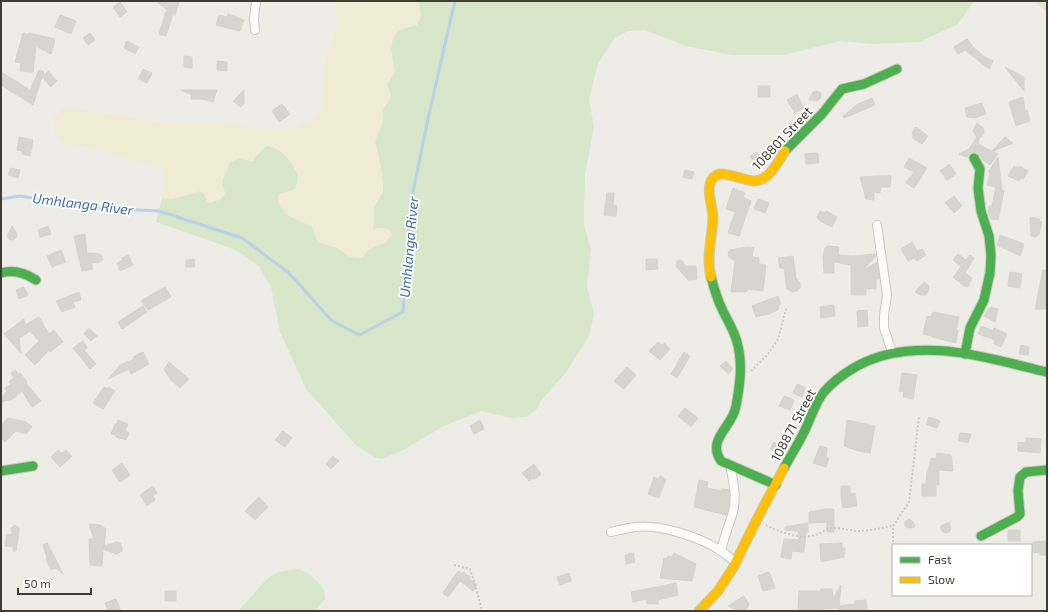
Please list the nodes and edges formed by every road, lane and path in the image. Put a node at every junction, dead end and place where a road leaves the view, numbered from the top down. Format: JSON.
{"nodes":[{"id":1,"x":256,"y":1,"type":"edge"},
{"id":2,"x":255,"y":30,"type":"dead end"},
{"id":3,"x":897,"y":69,"type":"dead end"},
{"id":4,"x":974,"y":158,"type":"dead end"},
{"id":5,"x":877,"y":225,"type":"dead end"},
{"id":6,"x":1,"y":273,"type":"edge"},
{"id":7,"x":36,"y":280,"type":"dead end"},
{"id":8,"x":786,"y":309,"type":"dead end"},
{"id":9,"x":892,"y":352,"type":"junction"},
{"id":10,"x":965,"y":354,"type":"junction"},
{"id":11,"x":1047,"y":372,"type":"edge"},
{"id":12,"x":741,"y":379,"type":"junction"},
{"id":13,"x":919,"y":417,"type":"dead end"},
{"id":14,"x":730,"y":465,"type":"junction"},
{"id":15,"x":33,"y":466,"type":"dead end"},
{"id":16,"x":1047,"y":470,"type":"edge"},
{"id":17,"x":1,"y":471,"type":"edge"},
{"id":18,"x":776,"y":485,"type":"junction"},
{"id":19,"x":756,"y":519,"type":"junction"},
{"id":20,"x":893,"y":526,"type":"junction"},
{"id":21,"x":611,"y":532,"type":"dead end"},
{"id":22,"x":981,"y":536,"type":"dead end"},
{"id":23,"x":893,"y":544,"type":"edge"},
{"id":24,"x":721,"y":551,"type":"junction"},
{"id":25,"x":736,"y":562,"type":"junction"},
{"id":26,"x":454,"y":565,"type":"dead end"},
{"id":27,"x":482,"y":611,"type":"edge"},
{"id":28,"x":699,"y":611,"type":"edge"}],
"edges":[{"from":1,"to":2,"type":"street"},
{"from":3,"to":12,"type":"street","name":"108801 Street"},
{"from":4,"to":10,"type":"street"},
{"from":5,"to":9,"type":"street"},
{"from":6,"to":7,"type":"street"},
{"from":8,"to":12,"type":"path"},
{"from":9,"to":10,"type":"street","name":"108871 Street"},
{"from":9,"to":18,"type":"street","name":"108871 Street"},
{"from":10,"to":11,"type":"street","name":"108871 Street"},
{"from":12,"to":14,"type":"street","name":"108801 Street"},
{"from":13,"to":20,"type":"path"},
{"from":14,"to":18,"type":"street","name":"108801 Street"},
{"from":14,"to":24,"type":"street"},
{"from":15,"to":17,"type":"street"},
{"from":16,"to":22,"type":"street"},
{"from":18,"to":19,"type":"street","name":"108871 Street"},
{"from":19,"to":20,"type":"path"},
{"from":19,"to":25,"type":"street","name":"108871 Street"},
{"from":20,"to":23,"type":"path"},
{"from":21,"to":24,"type":"street"},
{"from":24,"to":25,"type":"street"},
{"from":25,"to":28,"type":"street","name":"108871 Street"},
{"from":26,"to":27,"type":"path"}]}
